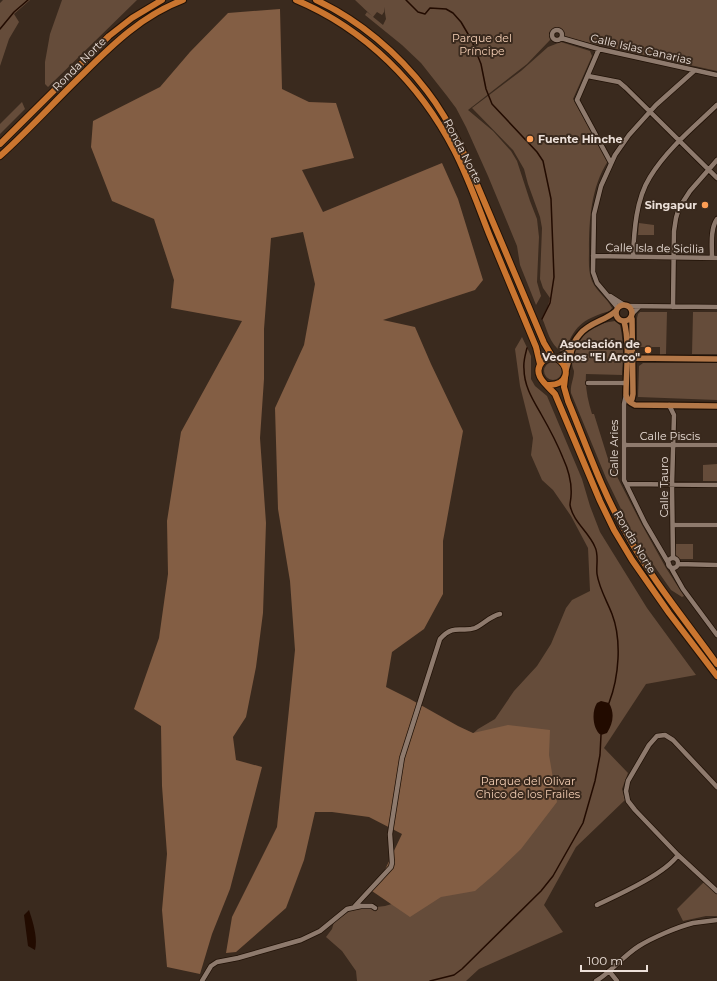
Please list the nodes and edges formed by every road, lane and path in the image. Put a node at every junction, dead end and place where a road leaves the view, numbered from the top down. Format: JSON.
{"nodes":[{"id":1,"x":162,"y":0,"type":"edge"},
{"id":2,"x":183,"y":0,"type":"edge"},
{"id":3,"x":296,"y":0,"type":"edge"},
{"id":4,"x":316,"y":0,"type":"edge"},
{"id":5,"x":561,"y":38,"type":"dead end"},
{"id":6,"x":598,"y":49,"type":"junction"},
{"id":7,"x":694,"y":71,"type":"junction"},
{"id":8,"x":717,"y":75,"type":"edge"},
{"id":9,"x":588,"y":76,"type":"junction"},
{"id":10,"x":717,"y":104,"type":"edge"},
{"id":11,"x":650,"y":112,"type":"junction"},
{"id":12,"x":680,"y":141,"type":"junction"},
{"id":13,"x":0,"y":144,"type":"edge"},
{"id":14,"x":615,"y":155,"type":"junction"},
{"id":15,"x":0,"y":156,"type":"edge"},
{"id":16,"x":607,"y":156,"type":"junction"},
{"id":17,"x":717,"y":160,"type":"edge"},
{"id":18,"x":611,"y":163,"type":"junction"},
{"id":19,"x":708,"y":169,"type":"junction"},
{"id":20,"x":717,"y":178,"type":"edge"},
{"id":21,"x":717,"y":219,"type":"edge"},
{"id":22,"x":593,"y":256,"type":"junction"},
{"id":23,"x":633,"y":257,"type":"junction"},
{"id":24,"x":674,"y":258,"type":"junction"},
{"id":25,"x":715,"y":258,"type":"edge"},
{"id":26,"x":607,"y":294,"type":"junction"},
{"id":27,"x":626,"y":305,"type":"junction"},
{"id":28,"x":639,"y":307,"type":"junction"},
{"id":29,"x":674,"y":307,"type":"junction"},
{"id":30,"x":717,"y":307,"type":"edge"},
{"id":31,"x":617,"y":310,"type":"junction"},
{"id":32,"x":632,"y":316,"type":"junction"},
{"id":33,"x":609,"y":318,"type":"junction"},
{"id":34,"x":621,"y":320,"type":"junction"},
{"id":35,"x":573,"y":346,"type":"junction"},
{"id":36,"x":555,"y":358,"type":"junction"},
{"id":37,"x":630,"y":359,"type":"junction"},
{"id":38,"x":717,"y":359,"type":"edge"},
{"id":39,"x":540,"y":364,"type":"junction"},
{"id":40,"x":566,"y":370,"type":"junction"},
{"id":41,"x":565,"y":378,"type":"junction"},
{"id":42,"x":588,"y":383,"type":"dead end"},
{"id":43,"x":626,"y":383,"type":"junction"},
{"id":44,"x":548,"y":385,"type":"junction"},
{"id":45,"x":626,"y":395,"type":"junction"},
{"id":46,"x":629,"y":401,"type":"junction"},
{"id":47,"x":669,"y":405,"type":"junction"},
{"id":48,"x":680,"y":405,"type":"junction"},
{"id":49,"x":717,"y":406,"type":"edge"},
{"id":50,"x":674,"y":415,"type":"junction"},
{"id":51,"x":673,"y":444,"type":"junction"},
{"id":52,"x":624,"y":445,"type":"junction"},
{"id":53,"x":717,"y":445,"type":"edge"},
{"id":54,"x":626,"y":484,"type":"junction"},
{"id":55,"x":672,"y":485,"type":"junction"},
{"id":56,"x":717,"y":485,"type":"edge"},
{"id":57,"x":673,"y":525,"type":"junction"},
{"id":58,"x":717,"y":525,"type":"edge"},
{"id":59,"x":673,"y":558,"type":"junction"},
{"id":60,"x":678,"y":564,"type":"junction"},
{"id":61,"x":669,"y":565,"type":"junction"},
{"id":62,"x":717,"y":565,"type":"edge"},
{"id":63,"x":500,"y":614,"type":"dead end"},
{"id":64,"x":717,"y":635,"type":"edge"},
{"id":65,"x":717,"y":664,"type":"edge"},
{"id":66,"x":717,"y":676,"type":"edge"},
{"id":67,"x":717,"y":787,"type":"edge"},
{"id":68,"x":678,"y":855,"type":"junction"},
{"id":69,"x":717,"y":891,"type":"edge"},
{"id":70,"x":597,"y":905,"type":"dead end"},
{"id":71,"x":354,"y":906,"type":"junction"},
{"id":72,"x":375,"y":908,"type":"dead end"},
{"id":73,"x":717,"y":920,"type":"edge"},
{"id":74,"x":609,"y":971,"type":"junction"},
{"id":75,"x":202,"y":981,"type":"edge"},
{"id":76,"x":596,"y":981,"type":"edge"},
{"id":77,"x":617,"y":981,"type":"edge"}],
"edges":[{"from":1,"to":13,"type":"highway","name":"Ronda Norte"},
{"from":2,"to":15,"type":"highway","name":"Ronda Norte"},
{"from":3,"to":39,"type":"highway","name":"Ronda Norte"},
{"from":4,"to":36,"type":"highway","name":"Ronda Norte"},
{"from":5,"to":6,"type":"street","name":"Calle Islas Canarias"},
{"from":6,"to":7,"type":"street","name":"Calle Islas Canarias"},
{"from":6,"to":9,"type":"street"},
{"from":7,"to":8,"type":"street","name":"Calle Islas Canarias"},
{"from":7,"to":11,"type":"street"},
{"from":9,"to":11,"type":"street"},
{"from":9,"to":16,"type":"street"},
{"from":10,"to":12,"type":"street"},
{"from":11,"to":12,"type":"street"},
{"from":11,"to":14,"type":"street"},
{"from":12,"to":19,"type":"street"},
{"from":12,"to":23,"type":"street"},
{"from":14,"to":16,"type":"street"},
{"from":14,"to":18,"type":"street"},
{"from":16,"to":18,"type":"street"},
{"from":17,"to":19,"type":"street"},
{"from":18,"to":22,"type":"street"},
{"from":19,"to":20,"type":"street"},
{"from":19,"to":24,"type":"street"},
{"from":21,"to":25,"type":"street"},
{"from":22,"to":23,"type":"street","name":"Calle Isla de Sicilia"},
{"from":22,"to":26,"type":"street"},
{"from":23,"to":24,"type":"street","name":"Calle Isla de Sicilia"},
{"from":24,"to":25,"type":"street","name":"Calle Isla de Sicilia"},
{"from":24,"to":29,"type":"street"},
{"from":26,"to":27,"type":"street"},
{"from":26,"to":31,"type":"street"},
{"from":27,"to":28,"type":"street"},
{"from":27,"to":31,"type":"main road"},
{"from":27,"to":32,"type":"main road"},
{"from":28,"to":29,"type":"street"},
{"from":28,"to":32,"type":"street"},
{"from":29,"to":30,"type":"street"},
{"from":31,"to":33,"type":"main road"},
{"from":31,"to":34,"type":"main road","name":"Calle Aries"},
{"from":32,"to":34,"type":"main road"},
{"from":32,"to":37,"type":"main road","name":"Calle Aries"},
{"from":33,"to":34,"type":"main road"},
{"from":33,"to":35,"type":"main road"},
{"from":34,"to":37,"type":"main road","name":"Calle Aries"},
{"from":35,"to":36,"type":"main road"},
{"from":35,"to":40,"type":"main road"},
{"from":36,"to":39,"type":"highway"},
{"from":36,"to":40,"type":"highway","name":"Ronda Norte"},
{"from":37,"to":38,"type":"main road"},
{"from":37,"to":43,"type":"main road","name":"Calle Aries"},
{"from":37,"to":46,"type":"main road","name":"Calle Aries"},
{"from":39,"to":44,"type":"highway","name":"Ronda Norte"},
{"from":40,"to":41,"type":"highway","name":"Ronda Norte"},
{"from":41,"to":44,"type":"highway"},
{"from":41,"to":65,"type":"highway","name":"Ronda Norte"},
{"from":42,"to":43,"type":"street"},
{"from":43,"to":45,"type":"main road","name":"Calle Aries"},
{"from":44,"to":66,"type":"highway","name":"Ronda Norte"},
{"from":45,"to":46,"type":"main road"},
{"from":45,"to":52,"type":"street","name":"Calle Aries"},
{"from":46,"to":47,"type":"main road"},
{"from":47,"to":48,"type":"main road"},
{"from":47,"to":50,"type":"street","name":"Calle Tauro"},
{"from":48,"to":49,"type":"main road"},
{"from":48,"to":50,"type":"street","name":"Calle Tauro"},
{"from":50,"to":51,"type":"street","name":"Calle Tauro"},
{"from":51,"to":52,"type":"street","name":"Calle Piscis"},
{"from":51,"to":53,"type":"street","name":"Calle Piscis"},
{"from":51,"to":55,"type":"street","name":"Calle Tauro"},
{"from":52,"to":54,"type":"street","name":"Calle Aries"},
{"from":54,"to":55,"type":"street"},
{"from":54,"to":61,"type":"street","name":"Calle Aries"},
{"from":55,"to":56,"type":"street"},
{"from":55,"to":57,"type":"street","name":"Calle Tauro"},
{"from":57,"to":58,"type":"street"},
{"from":57,"to":59,"type":"street","name":"Calle Tauro"},
{"from":59,"to":60,"type":"street"},
{"from":59,"to":61,"type":"street"},
{"from":60,"to":61,"type":"street"},
{"from":60,"to":62,"type":"street"},
{"from":61,"to":64,"type":"street","name":"Calle Aries"},
{"from":63,"to":71,"type":"street"},
{"from":67,"to":68,"type":"street"},
{"from":68,"to":69,"type":"street"},
{"from":68,"to":70,"type":"street"},
{"from":71,"to":72,"type":"street"},
{"from":71,"to":75,"type":"street"},
{"from":73,"to":74,"type":"street"},
{"from":74,"to":76,"type":"street"},
{"from":74,"to":77,"type":"street"}]}
